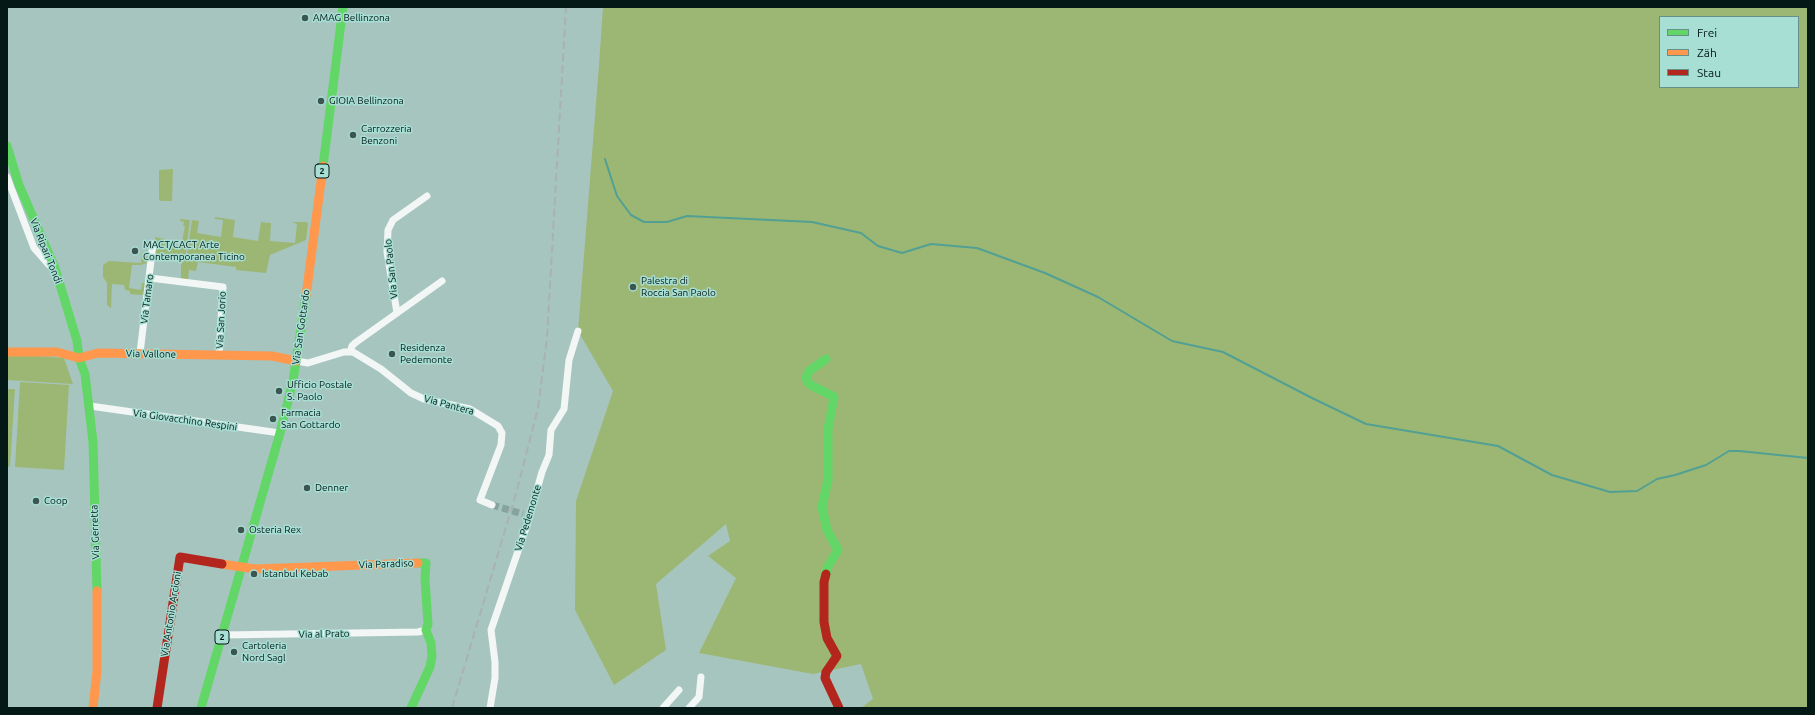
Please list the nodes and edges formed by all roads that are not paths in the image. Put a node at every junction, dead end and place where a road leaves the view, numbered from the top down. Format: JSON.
{"nodes":[{"id":1,"x":343,"y":7,"type":"edge"},
{"id":2,"x":7,"y":146,"type":"edge"},
{"id":3,"x":7,"y":177,"type":"edge"},
{"id":4,"x":427,"y":196,"type":"dead end"},
{"id":5,"x":153,"y":244,"type":"dead end"},
{"id":6,"x":55,"y":268,"type":"junction"},
{"id":7,"x":150,"y":278,"type":"junction"},
{"id":8,"x":442,"y":281,"type":"dead end"},
{"id":9,"x":397,"y":313,"type":"junction"},
{"id":10,"x":578,"y":331,"type":"dead end"},
{"id":11,"x":7,"y":352,"type":"edge"},
{"id":12,"x":350,"y":352,"type":"junction"},
{"id":13,"x":140,"y":353,"type":"junction"},
{"id":14,"x":219,"y":355,"type":"junction"},
{"id":15,"x":79,"y":358,"type":"junction"},
{"id":16,"x":826,"y":359,"type":"dead end"},
{"id":17,"x":296,"y":361,"type":"junction"},
{"id":18,"x":90,"y":406,"type":"junction"},
{"id":19,"x":280,"y":434,"type":"junction"},
{"id":20,"x":492,"y":505,"type":"tunnel mouth"},
{"id":21,"x":242,"y":566,"type":"junction"},
{"id":22,"x":426,"y":630,"type":"junction"},
{"id":23,"x":222,"y":635,"type":"junction"},
{"id":24,"x":701,"y":677,"type":"dead end"},
{"id":25,"x":679,"y":690,"type":"dead end"},
{"id":26,"x":94,"y":708,"type":"edge"},
{"id":27,"x":157,"y":708,"type":"edge"},
{"id":28,"x":201,"y":708,"type":"edge"},
{"id":29,"x":411,"y":708,"type":"edge"},
{"id":30,"x":490,"y":708,"type":"edge"},
{"id":31,"x":663,"y":708,"type":"edge"},
{"id":32,"x":689,"y":708,"type":"edge"},
{"id":33,"x":839,"y":708,"type":"edge"}],
"edges":[{"from":1,"to":17,"type":"street","name":"Via San Gottardo","number":"2"},
{"from":2,"to":6,"type":"street","name":"Via Ripari Tondi"},
{"from":3,"to":6,"type":"street"},
{"from":4,"to":9,"type":"street","name":"Via San Paolo"},
{"from":5,"to":7,"type":"street","name":"Via Tamaro"},
{"from":6,"to":15,"type":"street","name":"Via Ripari Tondi"},
{"from":7,"to":13,"type":"street","name":"Via Tamaro"},
{"from":7,"to":14,"type":"street","name":"Via San Jorio"},
{"from":8,"to":9,"type":"street"},
{"from":9,"to":12,"type":"street"},
{"from":10,"to":30,"type":"street","name":"Via Pedemonte"},
{"from":11,"to":15,"type":"street","name":"Via Vallone"},
{"from":12,"to":17,"type":"street"},
{"from":12,"to":20,"type":"street","name":"Via Pantera"},
{"from":13,"to":14,"type":"street","name":"Via Vallone"},
{"from":13,"to":15,"type":"street","name":"Via Vallone"},
{"from":14,"to":17,"type":"street","name":"Via Vallone"},
{"from":15,"to":18,"type":"street","name":"Via Gerretta"},
{"from":16,"to":33,"type":"street"},
{"from":17,"to":19,"type":"street","name":"Via San Gottardo","number":"2"},
{"from":18,"to":19,"type":"street","name":"Via Giovacchino Respini"},
{"from":18,"to":26,"type":"street","name":"Via Gerretta"},
{"from":19,"to":21,"type":"street","name":"Via San Gottardo","number":"2"},
{"from":21,"to":22,"type":"street","name":"Via Paradiso"},
{"from":21,"to":23,"type":"street","name":"Via San Gottardo","number":"2"},
{"from":21,"to":27,"type":"street","name":"Via Antonio Arcioni"},
{"from":22,"to":23,"type":"street","name":"Via al Prato"},
{"from":22,"to":29,"type":"street","name":"Via Paradiso"},
{"from":23,"to":28,"type":"street","name":"Via San Gottardo","number":"2"},
{"from":24,"to":32,"type":"street"},
{"from":25,"to":31,"type":"street"}]}
